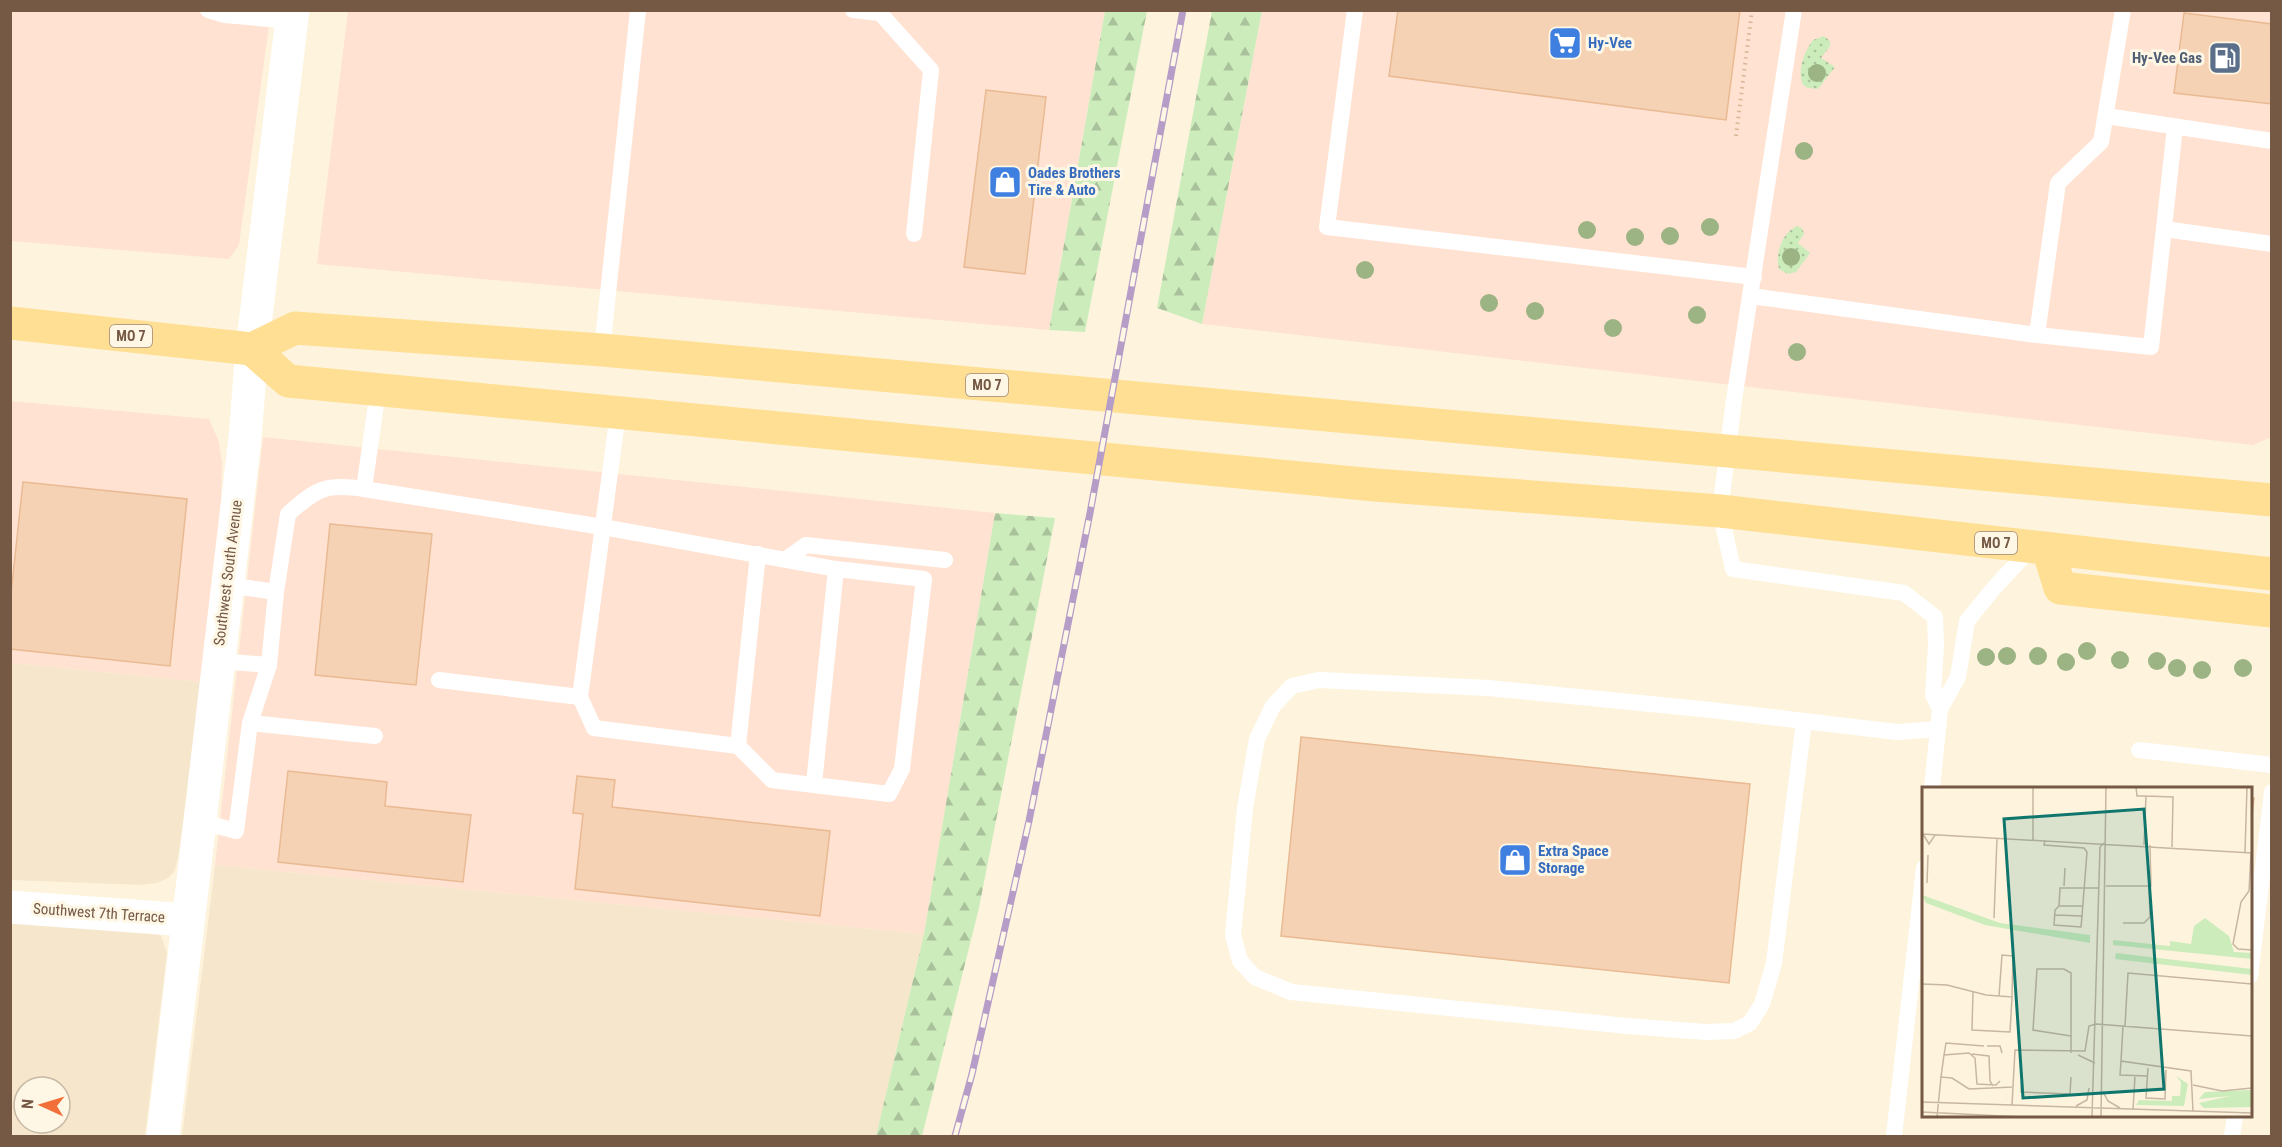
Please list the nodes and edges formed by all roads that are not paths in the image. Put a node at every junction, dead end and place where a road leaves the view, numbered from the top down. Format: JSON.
{"nodes":[{"id":1,"x":208,"y":10,"type":"edge"},
{"id":2,"x":638,"y":10,"type":"edge"},
{"id":3,"x":853,"y":10,"type":"edge"},
{"id":4,"x":1355,"y":10,"type":"edge"},
{"id":5,"x":1794,"y":10,"type":"edge"},
{"id":6,"x":2123,"y":10,"type":"edge"},
{"id":7,"x":292,"y":16,"type":"edge"},
{"id":8,"x":2106,"y":116,"type":"junction"},
{"id":9,"x":2175,"y":127,"type":"junction"},
{"id":10,"x":2271,"y":141,"type":"edge"},
{"id":11,"x":2164,"y":229,"type":"junction"},
{"id":12,"x":914,"y":234,"type":"dead end"},
{"id":13,"x":2271,"y":244,"type":"edge"},
{"id":14,"x":1754,"y":277,"type":"junction"},
{"id":15,"x":1751,"y":296,"type":"junction"},
{"id":16,"x":10,"y":323,"type":"edge"},
{"id":17,"x":2037,"y":335,"type":"junction"},
{"id":18,"x":252,"y":349,"type":"junction"},
{"id":19,"x":602,"y":350,"type":"junction"},
{"id":20,"x":378,"y":390,"type":"junction"},
{"id":21,"x":618,"y":413,"type":"junction"},
{"id":22,"x":1727,"y":451,"type":"junction"},
{"id":23,"x":364,"y":489,"type":"junction"},
{"id":24,"x":2269,"y":500,"type":"edge"},
{"id":25,"x":1720,"y":511,"type":"junction"},
{"id":26,"x":603,"y":527,"type":"junction"},
{"id":27,"x":2040,"y":548,"type":"junction"},
{"id":28,"x":758,"y":554,"type":"junction"},
{"id":29,"x":786,"y":559,"type":"junction"},
{"id":30,"x":945,"y":560,"type":"dead end"},
{"id":31,"x":836,"y":569,"type":"junction"},
{"id":32,"x":2271,"y":574,"type":"edge"},
{"id":33,"x":227,"y":585,"type":"junction"},
{"id":34,"x":276,"y":592,"type":"junction"},
{"id":35,"x":2271,"y":611,"type":"edge"},
{"id":36,"x":218,"y":661,"type":"junction"},
{"id":37,"x":269,"y":665,"type":"junction"},
{"id":38,"x":439,"y":680,"type":"dead end"},
{"id":39,"x":580,"y":697,"type":"junction"},
{"id":40,"x":1940,"y":709,"type":"junction"},
{"id":41,"x":1804,"y":721,"type":"junction"},
{"id":42,"x":250,"y":723,"type":"junction"},
{"id":43,"x":1938,"y":729,"type":"junction"},
{"id":44,"x":375,"y":736,"type":"dead end"},
{"id":45,"x":738,"y":746,"type":"junction"},
{"id":46,"x":2139,"y":750,"type":"dead end"},
{"id":47,"x":2271,"y":765,"type":"edge"},
{"id":48,"x":814,"y":784,"type":"junction"},
{"id":49,"x":1932,"y":787,"type":"edge"},
{"id":50,"x":2271,"y":792,"type":"edge"},
{"id":51,"x":199,"y":821,"type":"junction"},
{"id":52,"x":1922,"y":877,"type":"edge"},
{"id":53,"x":10,"y":907,"type":"edge"},
{"id":54,"x":187,"y":920,"type":"junction"},
{"id":55,"x":2252,"y":958,"type":"edge"},
{"id":56,"x":2235,"y":1117,"type":"edge"},
{"id":57,"x":163,"y":1137,"type":"edge"},
{"id":58,"x":1894,"y":1137,"type":"edge"},
{"id":59,"x":2232,"y":1137,"type":"edge"}],
"edges":[{"from":1,"to":7,"type":"lane"},
{"from":2,"to":19,"type":"lane"},
{"from":3,"to":12,"type":"lane"},
{"from":4,"to":14,"type":"lane"},
{"from":5,"to":14,"type":"lane"},
{"from":6,"to":8,"type":"lane"},
{"from":7,"to":18,"type":"street","name":"Southwest South Avenue"},
{"from":8,"to":9,"type":"lane"},
{"from":8,"to":17,"type":"lane"},
{"from":9,"to":10,"type":"lane"},
{"from":9,"to":11,"type":"lane"},
{"from":11,"to":13,"type":"lane"},
{"from":11,"to":17,"type":"lane"},
{"from":14,"to":15,"type":"lane"},
{"from":15,"to":17,"type":"lane"},
{"from":15,"to":22,"type":"lane"},
{"from":16,"to":18,"type":"main road","number":"MO 7"},
{"from":18,"to":19,"type":"main road","number":"MO 7"},
{"from":18,"to":20,"type":"main road","number":"MO 7"},
{"from":18,"to":33,"type":"street","name":"Southwest South Avenue"},
{"from":19,"to":22,"type":"main road","number":"MO 7"},
{"from":20,"to":21,"type":"main road","number":"MO 7"},
{"from":20,"to":23,"type":"lane"},
{"from":21,"to":25,"type":"main road","number":"MO 7"},
{"from":21,"to":26,"type":"lane"},
{"from":22,"to":24,"type":"main road","number":"MO 7"},
{"from":22,"to":25,"type":"lane"},
{"from":23,"to":26,"type":"lane"},
{"from":23,"to":34,"type":"lane"},
{"from":25,"to":27,"type":"main road","number":"MO 7"},
{"from":25,"to":40,"type":"lane"},
{"from":26,"to":28,"type":"lane"},
{"from":26,"to":39,"type":"lane"},
{"from":27,"to":32,"type":"main road","number":"MO 7"},
{"from":27,"to":35,"type":"main road"},
{"from":27,"to":40,"type":"lane"},
{"from":28,"to":29,"type":"lane"},
{"from":28,"to":45,"type":"lane"},
{"from":29,"to":30,"type":"lane"},
{"from":29,"to":31,"type":"lane"},
{"from":31,"to":48,"type":"lane"},
{"from":31,"to":48,"type":"lane"},
{"from":33,"to":34,"type":"lane"},
{"from":33,"to":36,"type":"street","name":"Southwest South Avenue"},
{"from":34,"to":37,"type":"lane"},
{"from":36,"to":37,"type":"lane"},
{"from":36,"to":51,"type":"street","name":"Southwest South Avenue"},
{"from":37,"to":42,"type":"lane"},
{"from":38,"to":39,"type":"lane"},
{"from":39,"to":45,"type":"lane"},
{"from":40,"to":43,"type":"lane"},
{"from":41,"to":41,"type":"lane"},
{"from":41,"to":43,"type":"lane"},
{"from":42,"to":44,"type":"lane"},
{"from":42,"to":51,"type":"lane"},
{"from":43,"to":49,"type":"lane"},
{"from":45,"to":48,"type":"lane"},
{"from":46,"to":47,"type":"lane"},
{"from":50,"to":55,"type":"lane"},
{"from":51,"to":54,"type":"street","name":"Southwest South Avenue"},
{"from":52,"to":58,"type":"lane"},
{"from":53,"to":54,"type":"street","name":"Southwest 7th Terrace"},
{"from":54,"to":57,"type":"street","name":"Southwest South Avenue"},
{"from":56,"to":59,"type":"lane"}]}
